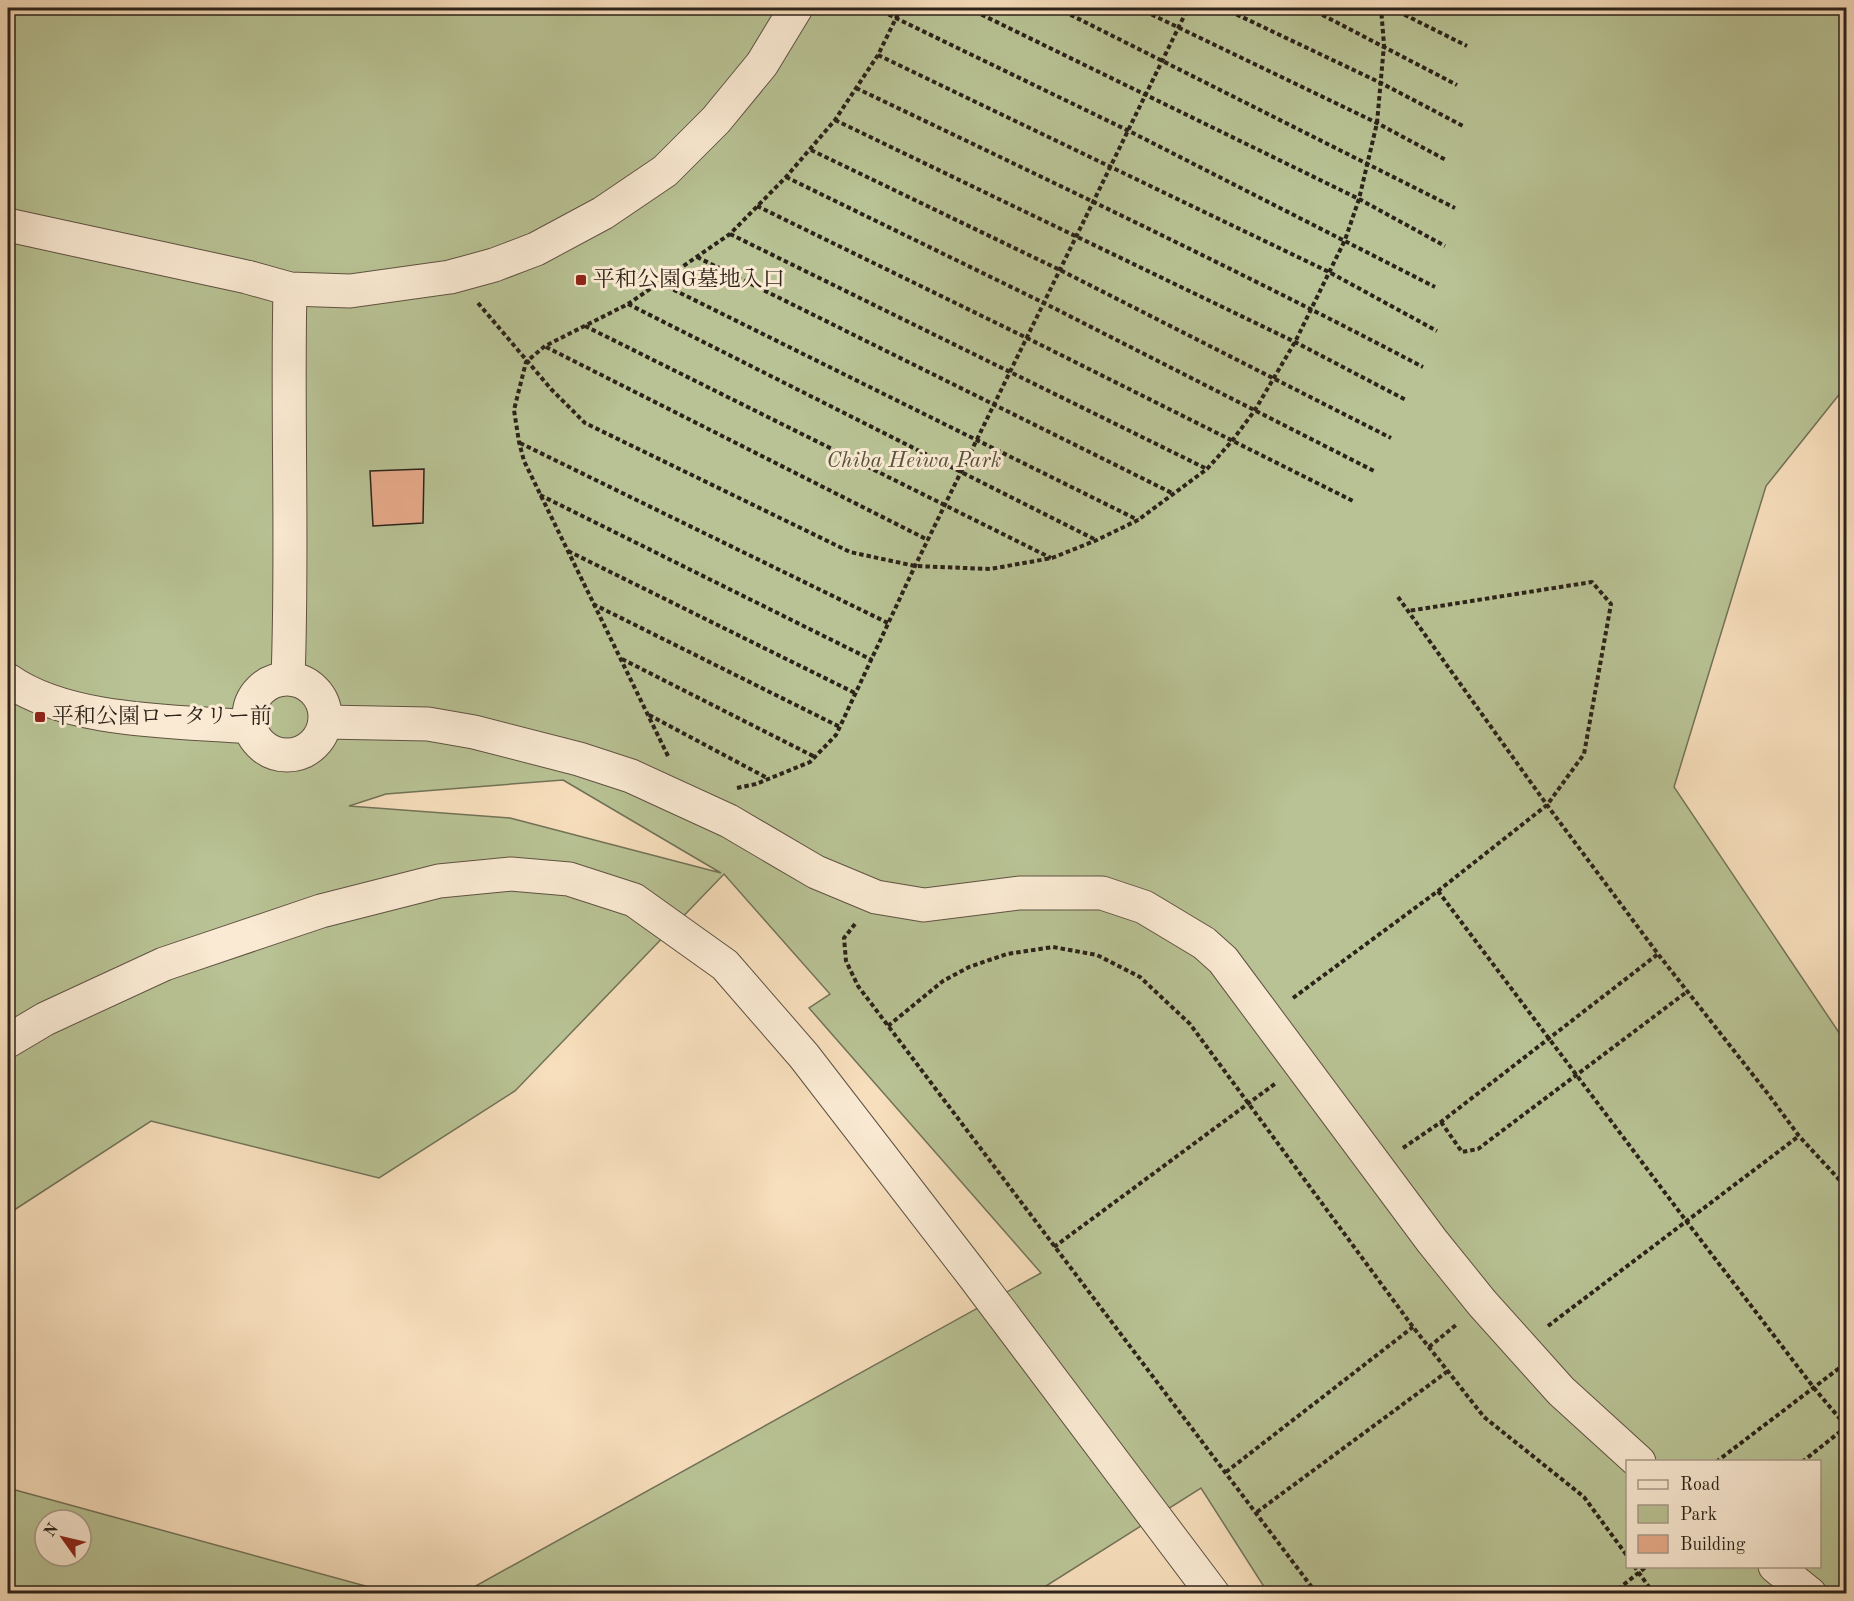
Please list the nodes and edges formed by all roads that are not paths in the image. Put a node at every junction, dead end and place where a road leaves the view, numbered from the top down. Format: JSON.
{"nodes":[{"id":1,"x":796,"y":8,"type":"edge"},
{"id":2,"x":8,"y":225,"type":"edge"},
{"id":3,"x":290,"y":289,"type":"junction"},
{"id":4,"x":288,"y":678,"type":"junction"},
{"id":5,"x":8,"y":680,"type":"edge"},
{"id":6,"x":325,"y":722,"type":"junction"},
{"id":7,"x":250,"y":727,"type":"junction"},
{"id":8,"x":8,"y":1041,"type":"edge"},
{"id":9,"x":1638,"y":1460,"type":"edge"},
{"id":10,"x":1786,"y":1578,"type":"edge"},
{"id":11,"x":1213,"y":1593,"type":"edge"},
{"id":12,"x":1810,"y":1593,"type":"edge"}],
"edges":[{"from":1,"to":3,"type":"street"},
{"from":2,"to":3,"type":"street"},
{"from":3,"to":4,"type":"street"},
{"from":4,"to":6,"type":"street"},
{"from":4,"to":7,"type":"street"},
{"from":5,"to":7,"type":"street"},
{"from":6,"to":7,"type":"street"},
{"from":6,"to":9,"type":"street"},
{"from":8,"to":11,"type":"street"},
{"from":10,"to":12,"type":"street"}]}
